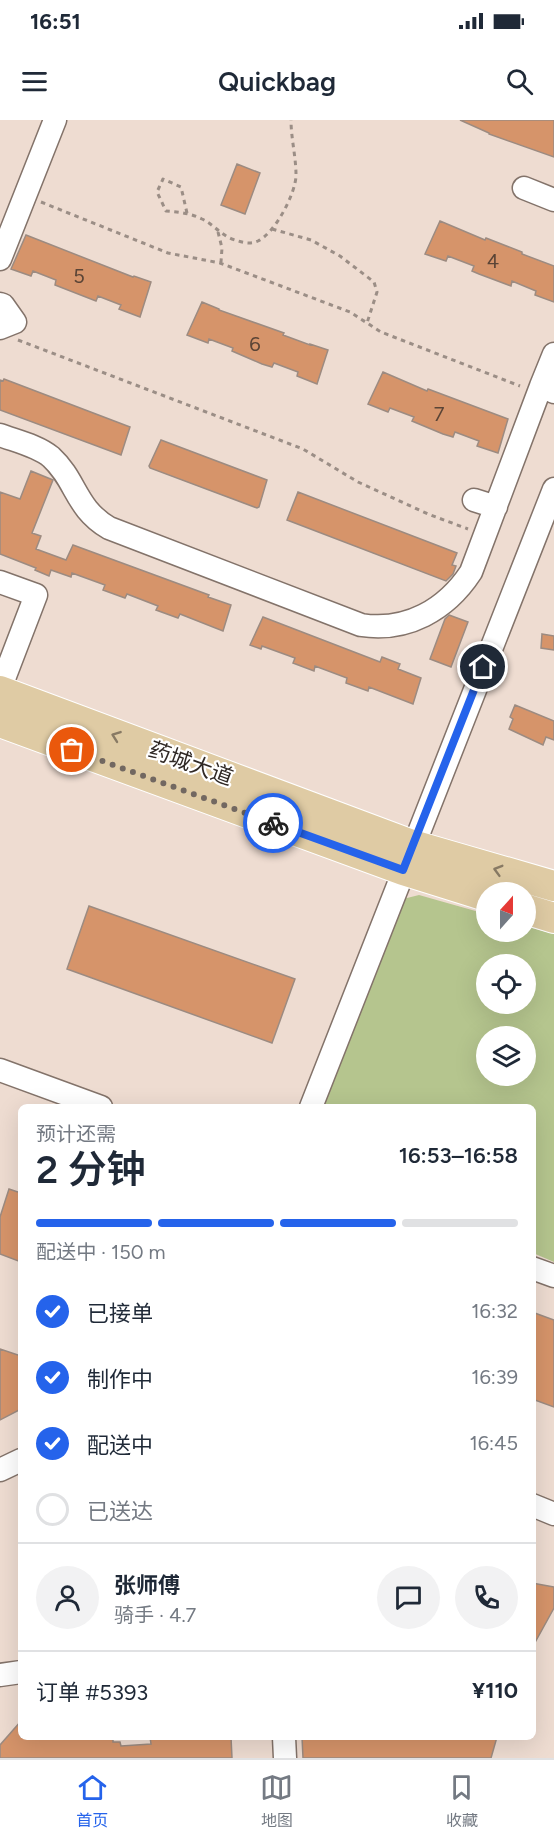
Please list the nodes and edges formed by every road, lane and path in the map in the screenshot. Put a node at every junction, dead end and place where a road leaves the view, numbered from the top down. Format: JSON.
{"nodes":[{"id":1,"x":55,"y":120,"type":"edge"},
{"id":2,"x":291,"y":120,"type":"edge"},
{"id":3,"x":524,"y":188,"type":"dead end"},
{"id":4,"x":25,"y":196,"type":"junction"},
{"id":5,"x":554,"y":200,"type":"edge"},
{"id":6,"x":187,"y":213,"type":"junction"},
{"id":7,"x":272,"y":229,"type":"junction"},
{"id":8,"x":218,"y":232,"type":"junction"},
{"id":9,"x":0,"y":259,"type":"edge"},
{"id":10,"x":220,"y":263,"type":"junction"},
{"id":11,"x":0,"y":304,"type":"edge"},
{"id":12,"x":367,"y":323,"type":"junction"},
{"id":13,"x":5,"y":332,"type":"edge"},
{"id":14,"x":554,"y":354,"type":"edge"},
{"id":15,"x":548,"y":389,"type":"edge"},
{"id":16,"x":0,"y":435,"type":"edge"},
{"id":17,"x":554,"y":489,"type":"edge"},
{"id":18,"x":474,"y":500,"type":"dead end"},
{"id":19,"x":496,"y":507,"type":"junction"},
{"id":20,"x":485,"y":535,"type":"junction"},
{"id":21,"x":0,"y":582,"type":"edge"},
{"id":22,"x":0,"y":690,"type":"edge"},
{"id":23,"x":0,"y":722,"type":"edge"},
{"id":24,"x":408,"y":858,"type":"junction"},
{"id":25,"x":554,"y":886,"type":"edge"},
{"id":26,"x":476,"y":891,"type":"edge"},
{"id":27,"x":536,"y":912,"type":"edge"},
{"id":28,"x":554,"y":918,"type":"edge"},
{"id":29,"x":0,"y":1070,"type":"edge"},
{"id":30,"x":93,"y":1104,"type":"edge"},
{"id":31,"x":312,"y":1104,"type":"edge"},
{"id":32,"x":536,"y":1269,"type":"edge"},
{"id":33,"x":554,"y":1276,"type":"edge"},
{"id":34,"x":18,"y":1461,"type":"edge"},
{"id":35,"x":0,"y":1470,"type":"edge"},
{"id":36,"x":536,"y":1507,"type":"edge"},
{"id":37,"x":554,"y":1514,"type":"edge"},
{"id":38,"x":18,"y":1672,"type":"edge"},
{"id":39,"x":0,"y":1675,"type":"edge"},
{"id":40,"x":284,"y":1740,"type":"edge"},
{"id":41,"x":285,"y":1758,"type":"edge"}],
"edges":[{"from":1,"to":4,"type":"street"},
{"from":2,"to":7,"type":"path"},
{"from":3,"to":5,"type":"street"},
{"from":4,"to":9,"type":"street"},
{"from":4,"to":10,"type":"path"},
{"from":6,"to":6,"type":"path"},
{"from":6,"to":8,"type":"path"},
{"from":7,"to":8,"type":"path"},
{"from":7,"to":12,"type":"path"},
{"from":8,"to":10,"type":"path"},
{"from":10,"to":12,"type":"path"},
{"from":11,"to":13,"type":"street"},
{"from":12,"to":15,"type":"path"},
{"from":13,"to":20,"type":"path"},
{"from":14,"to":15,"type":"street"},
{"from":15,"to":19,"type":"street"},
{"from":16,"to":20,"type":"street"},
{"from":17,"to":24,"type":"street"},
{"from":18,"to":19,"type":"street"},
{"from":19,"to":20,"type":"street"},
{"from":21,"to":22,"type":"street"},
{"from":24,"to":22,"type":"main road","name":"药城大道","one_way":true},
{"from":23,"to":24,"type":"main road","name":"药城大道"},
{"from":25,"to":24,"type":"main road","name":"药城大道","one_way":true},
{"from":24,"to":26,"type":"main road","name":"药城大道"},
{"from":24,"to":31,"type":"street"},
{"from":27,"to":28,"type":"main road"},
{"from":29,"to":30,"type":"street"},
{"from":32,"to":33,"type":"street"},
{"from":34,"to":35,"type":"street"},
{"from":36,"to":37,"type":"street"},
{"from":38,"to":39,"type":"street"},
{"from":40,"to":41,"type":"street"}]}
